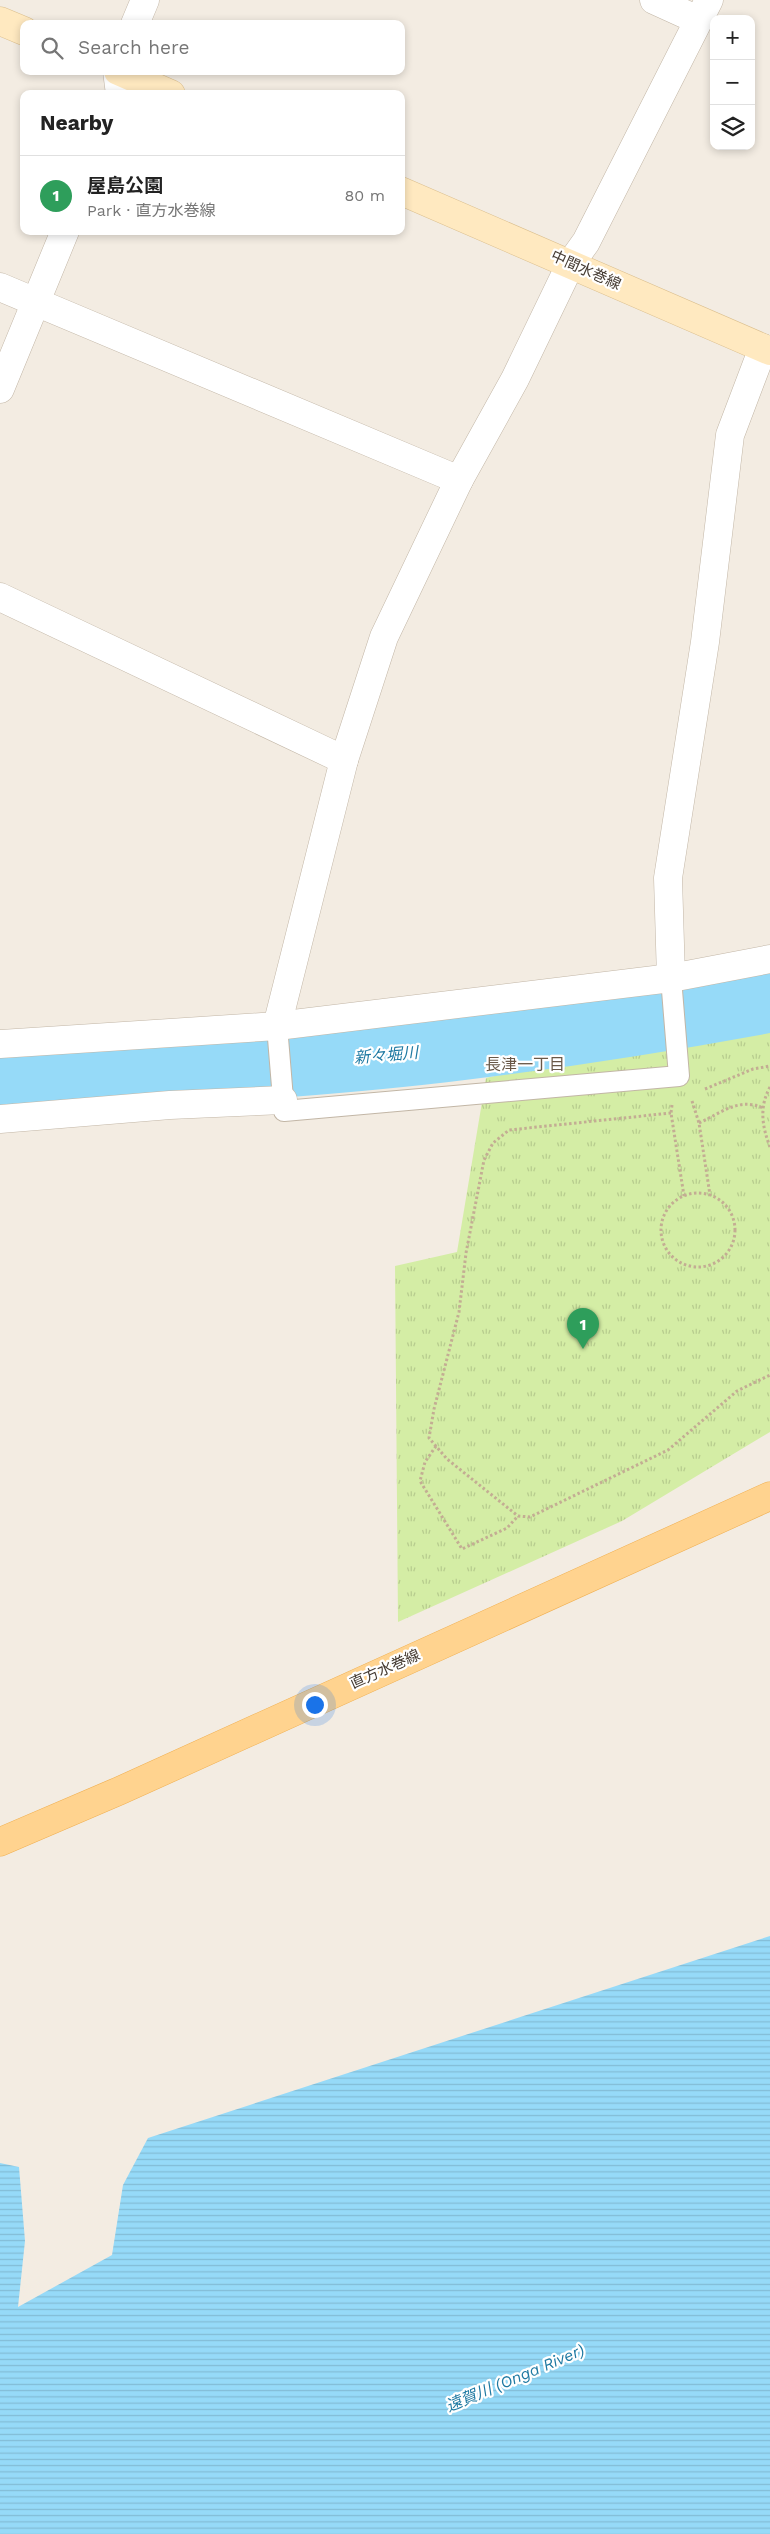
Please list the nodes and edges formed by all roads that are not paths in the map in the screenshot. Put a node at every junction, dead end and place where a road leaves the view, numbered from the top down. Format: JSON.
{"nodes":[{"id":1,"x":145,"y":0,"type":"edge"},
{"id":2,"x":654,"y":0,"type":"edge"},
{"id":3,"x":704,"y":10,"type":"edge"},
{"id":4,"x":137,"y":20,"type":"edge"},
{"id":5,"x":0,"y":21,"type":"edge"},
{"id":6,"x":20,"y":29,"type":"edge"},
{"id":7,"x":118,"y":75,"type":"edge"},
{"id":8,"x":126,"y":75,"type":"edge"},
{"id":9,"x":119,"y":90,"type":"edge"},
{"id":10,"x":162,"y":90,"type":"edge"},
{"id":11,"x":405,"y":193,"type":"edge"},
{"id":12,"x":63,"y":235,"type":"edge"},
{"id":13,"x":571,"y":264,"type":"junction"},
{"id":14,"x":0,"y":287,"type":"edge"},
{"id":15,"x":36,"y":302,"type":"junction"},
{"id":16,"x":766,"y":350,"type":"edge"},
{"id":17,"x":0,"y":389,"type":"edge"},
{"id":18,"x":459,"y":480,"type":"junction"},
{"id":19,"x":0,"y":597,"type":"edge"},
{"id":20,"x":344,"y":760,"type":"junction"},
{"id":21,"x":770,"y":959,"type":"edge"},
{"id":22,"x":671,"y":978,"type":"junction"},
{"id":23,"x":278,"y":1026,"type":"junction"},
{"id":24,"x":0,"y":1044,"type":"edge"},
{"id":25,"x":283,"y":1100,"type":"junction"},
{"id":26,"x":0,"y":1119,"type":"edge"},
{"id":27,"x":770,"y":1496,"type":"edge"},
{"id":28,"x":0,"y":1842,"type":"edge"}],
"edges":[{"from":1,"to":4,"type":"street"},
{"from":2,"to":3,"type":"street"},
{"from":3,"to":13,"type":"street"},
{"from":5,"to":6,"type":"main road"},
{"from":7,"to":9,"type":"street"},
{"from":8,"to":10,"type":"main road"},
{"from":11,"to":13,"type":"main road","name":"中間水巻線"},
{"from":12,"to":15,"type":"street"},
{"from":13,"to":16,"type":"main road","name":"中間水巻線"},
{"from":13,"to":18,"type":"street"},
{"from":14,"to":15,"type":"street"},
{"from":15,"to":17,"type":"street"},
{"from":15,"to":18,"type":"street"},
{"from":16,"to":22,"type":"street"},
{"from":18,"to":20,"type":"street"},
{"from":19,"to":20,"type":"street"},
{"from":20,"to":23,"type":"street"},
{"from":21,"to":22,"type":"street"},
{"from":22,"to":23,"type":"street"},
{"from":22,"to":25,"type":"lane"},
{"from":23,"to":24,"type":"street"},
{"from":23,"to":25,"type":"lane"},
{"from":25,"to":26,"type":"street"},
{"from":27,"to":28,"type":"main road","name":"直方水巻線"}]}
